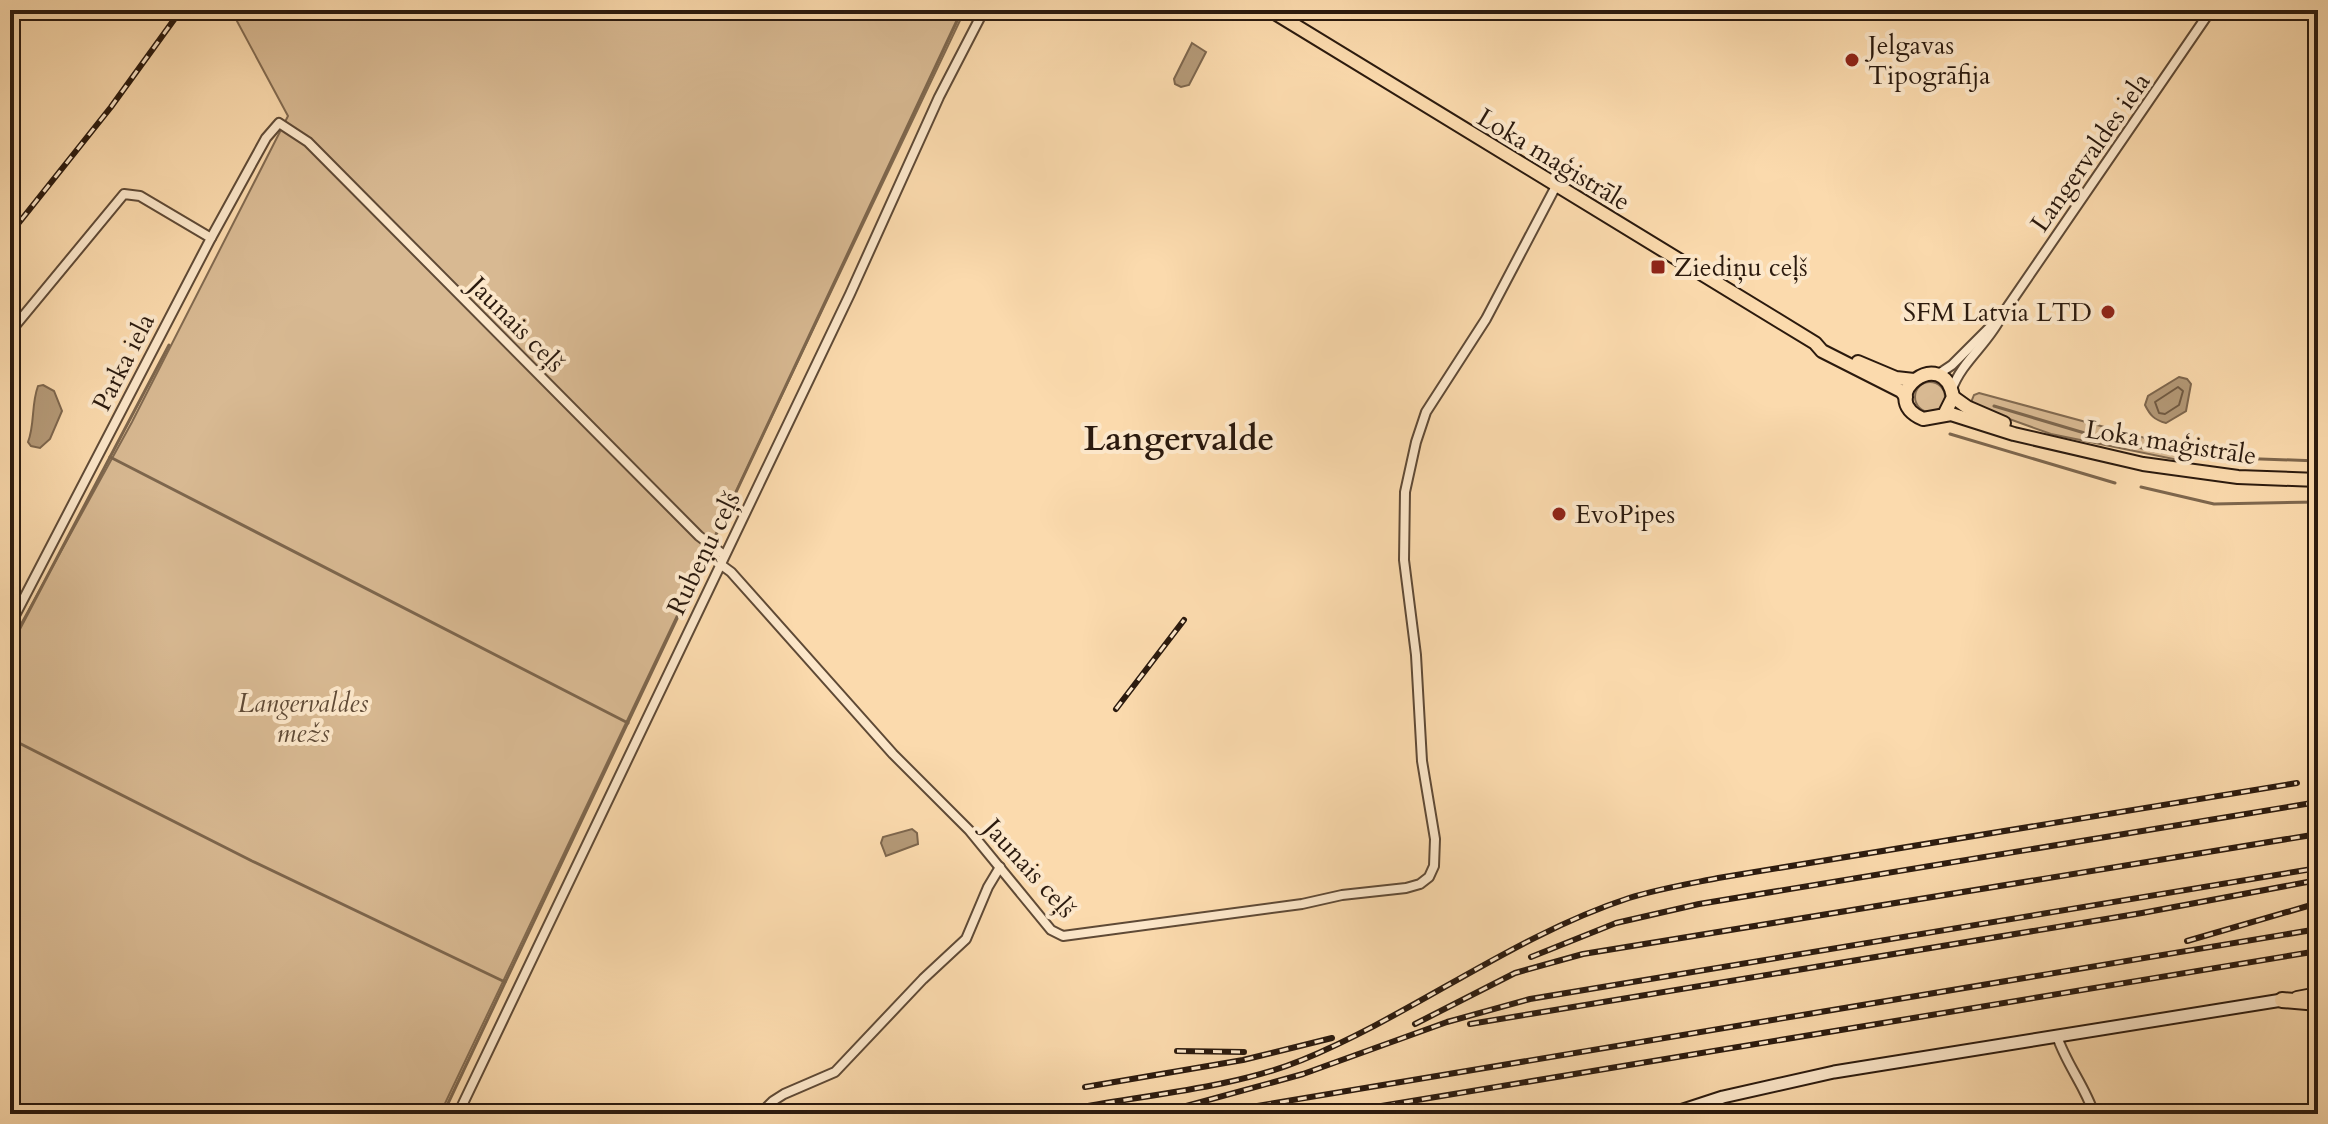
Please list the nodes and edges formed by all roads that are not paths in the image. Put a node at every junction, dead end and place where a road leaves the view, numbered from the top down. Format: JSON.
{"nodes":[{"id":1,"x":984,"y":10,"type":"edge"},
{"id":2,"x":1270,"y":10,"type":"edge"},
{"id":3,"x":2211,"y":10,"type":"edge"},
{"id":4,"x":279,"y":123,"type":"joint"},
{"id":5,"x":1556,"y":186,"type":"junction"},
{"id":6,"x":211,"y":238,"type":"junction"},
{"id":7,"x":2002,"y":315,"type":"junction"},
{"id":8,"x":10,"y":332,"type":"edge"},
{"id":9,"x":1815,"y":343,"type":"junction"},
{"id":10,"x":1937,"y":375,"type":"junction"},
{"id":11,"x":1914,"y":380,"type":"junction"},
{"id":12,"x":1952,"y":393,"type":"junction"},
{"id":13,"x":1906,"y":397,"type":"junction"},
{"id":14,"x":1944,"y":415,"type":"junction"},
{"id":15,"x":2020,"y":433,"type":"junction"},
{"id":16,"x":2318,"y":480,"type":"edge"},
{"id":17,"x":722,"y":559,"type":"junction"},
{"id":18,"x":10,"y":596,"type":"edge"},
{"id":19,"x":20,"y":601,"type":"junction"},
{"id":20,"x":10,"y":625,"type":"edge"},
{"id":21,"x":1000,"y":867,"type":"junction"},
{"id":22,"x":2318,"y":994,"type":"edge"},
{"id":23,"x":2282,"y":1000,"type":"junction"},
{"id":24,"x":2318,"y":1003,"type":"edge"},
{"id":25,"x":2057,"y":1036,"type":"junction"},
{"id":26,"x":458,"y":1114,"type":"edge"},
{"id":27,"x":760,"y":1114,"type":"edge"},
{"id":28,"x":1671,"y":1114,"type":"edge"},
{"id":29,"x":2094,"y":1114,"type":"edge"}],
"edges":[{"from":1,"to":17,"type":"street","name":"Rubeņu ceļš"},
{"from":2,"to":5,"type":"main road","name":"Loka maģistrāle"},
{"from":3,"to":7,"type":"street","name":"Langervaldes iela"},
{"from":4,"to":6,"type":"street","name":"Parka iela"},
{"from":4,"to":17,"type":"street","name":"Jaunais ceļš"},
{"from":5,"to":9,"type":"main road","name":"Loka maģistrāle"},
{"from":5,"to":21,"type":"street","name":"Jaunais ceļš"},
{"from":6,"to":8,"type":"street"},
{"from":6,"to":19,"type":"street","name":"Parka iela"},
{"from":7,"to":10,"type":"street","name":"Langervaldes iela"},
{"from":7,"to":12,"type":"street","name":"Langervaldes iela"},
{"from":9,"to":11,"type":"main road","name":"Loka maģistrāle"},
{"from":9,"to":13,"type":"main road","name":"Loka maģistrāle"},
{"from":10,"to":11,"type":"main road","name":"Loka maģistrāle"},
{"from":10,"to":12,"type":"main road","name":"Loka maģistrāle"},
{"from":11,"to":13,"type":"main road"},
{"from":12,"to":14,"type":"main road"},
{"from":12,"to":15,"type":"main road","name":"Loka maģistrāle"},
{"from":13,"to":14,"type":"main road","name":"Loka maģistrāle"},
{"from":14,"to":15,"type":"main road","name":"Loka maģistrāle"},
{"from":15,"to":16,"type":"main road","name":"Loka maģistrāle"},
{"from":17,"to":21,"type":"street","name":"Jaunais ceļš"},
{"from":17,"to":26,"type":"street","name":"Rubeņu ceļš"},
{"from":18,"to":19,"type":"street"},
{"from":19,"to":20,"type":"street","name":"Parka iela"},
{"from":21,"to":27,"type":"street"},
{"from":22,"to":23,"type":"main road"},
{"from":23,"to":24,"type":"highway"},
{"from":23,"to":25,"type":"main road"},
{"from":25,"to":28,"type":"main road"},
{"from":25,"to":29,"type":"street"}]}
